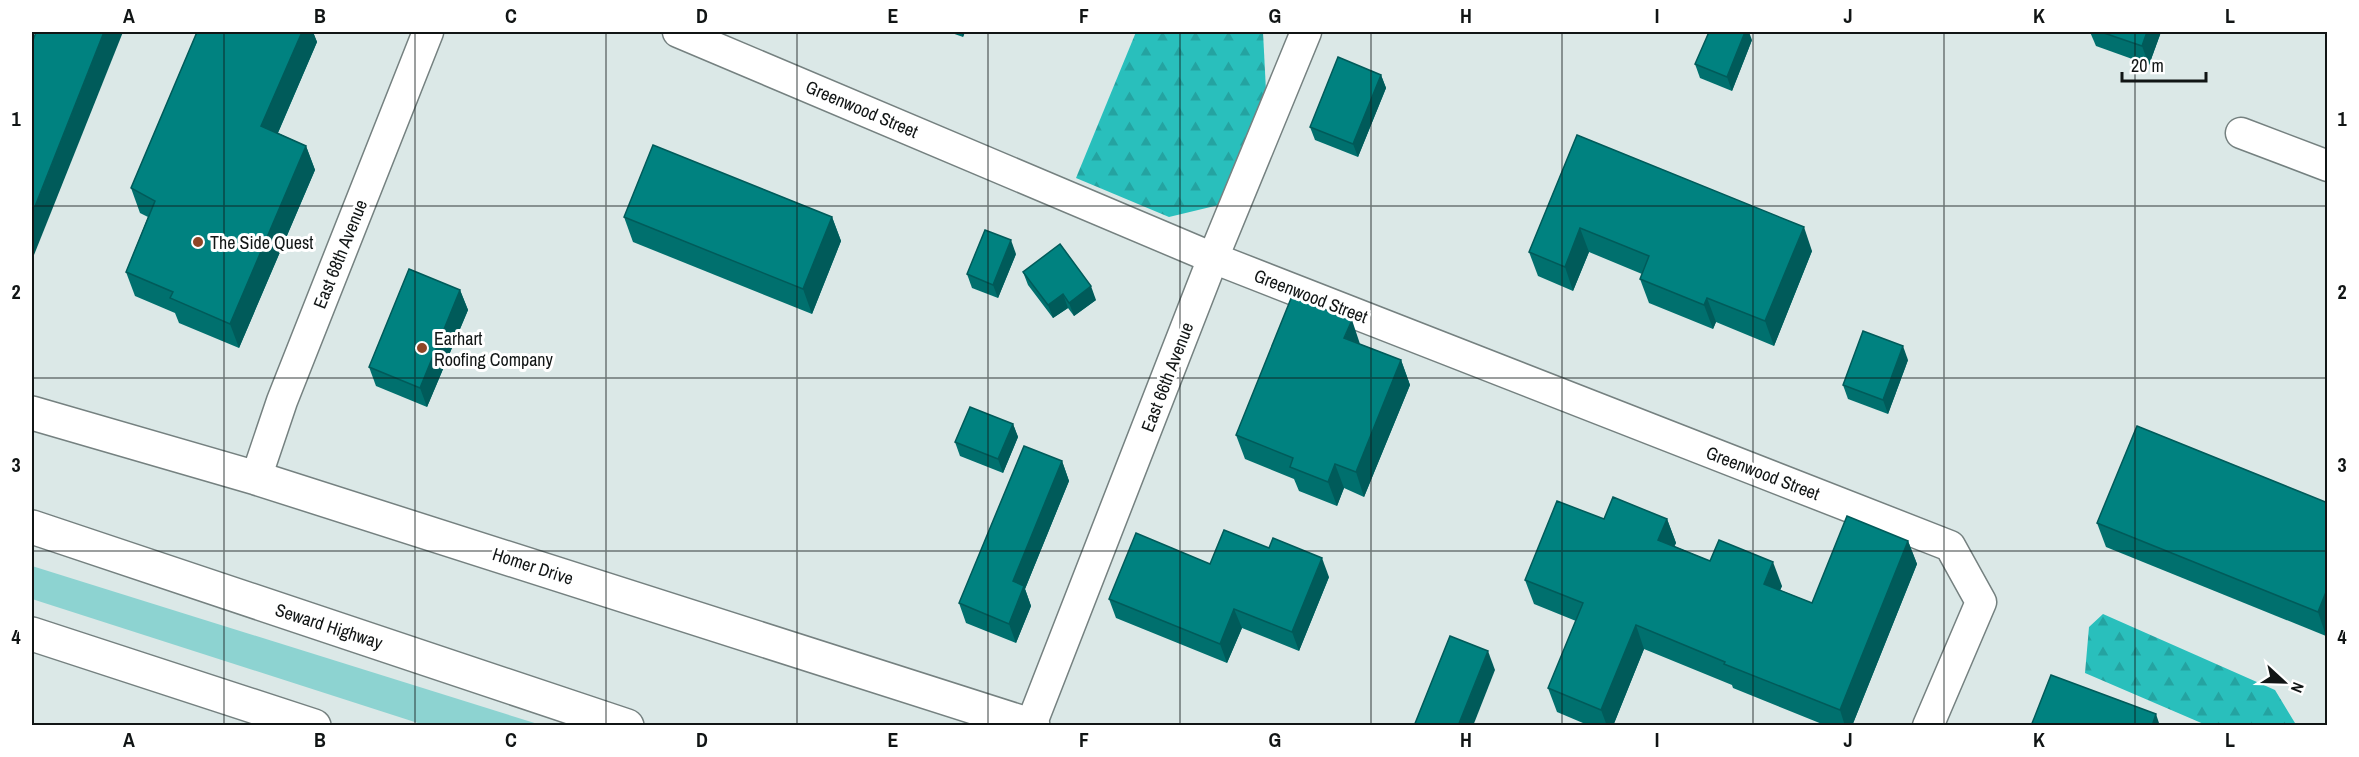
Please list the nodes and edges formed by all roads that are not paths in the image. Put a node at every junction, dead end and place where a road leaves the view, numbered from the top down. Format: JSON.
{"nodes":[{"id":1,"x":428,"y":32,"type":"edge"},
{"id":2,"x":678,"y":32,"type":"edge"},
{"id":3,"x":1306,"y":32,"type":"edge"},
{"id":4,"x":2241,"y":133,"type":"dead end"},
{"id":5,"x":2328,"y":165,"type":"edge"},
{"id":6,"x":1213,"y":258,"type":"junction"},
{"id":7,"x":32,"y":413,"type":"edge"},
{"id":8,"x":256,"y":478,"type":"junction"},
{"id":9,"x":32,"y":527,"type":"edge"},
{"id":10,"x":32,"y":634,"type":"edge"},
{"id":11,"x":1032,"y":725,"type":"edge"},
{"id":12,"x":314,"y":726,"type":"edge"},
{"id":13,"x":627,"y":726,"type":"edge"},
{"id":14,"x":1928,"y":726,"type":"edge"}],
"edges":[{"from":1,"to":8,"type":"street","name":"East 68th Avenue"},
{"from":2,"to":6,"type":"street","name":"Greenwood Street"},
{"from":3,"to":6,"type":"street","name":"East 66th Avenue"},
{"from":4,"to":5,"type":"street"},
{"from":6,"to":11,"type":"street","name":"East 66th Avenue"},
{"from":6,"to":14,"type":"street","name":"Greenwood Street"},
{"from":7,"to":8,"type":"main road","name":"Homer Drive"},
{"from":8,"to":11,"type":"main road","name":"Homer Drive"},
{"from":9,"to":13,"type":"main road","name":"Seward Highway"},
{"from":10,"to":12,"type":"main road"}]}
